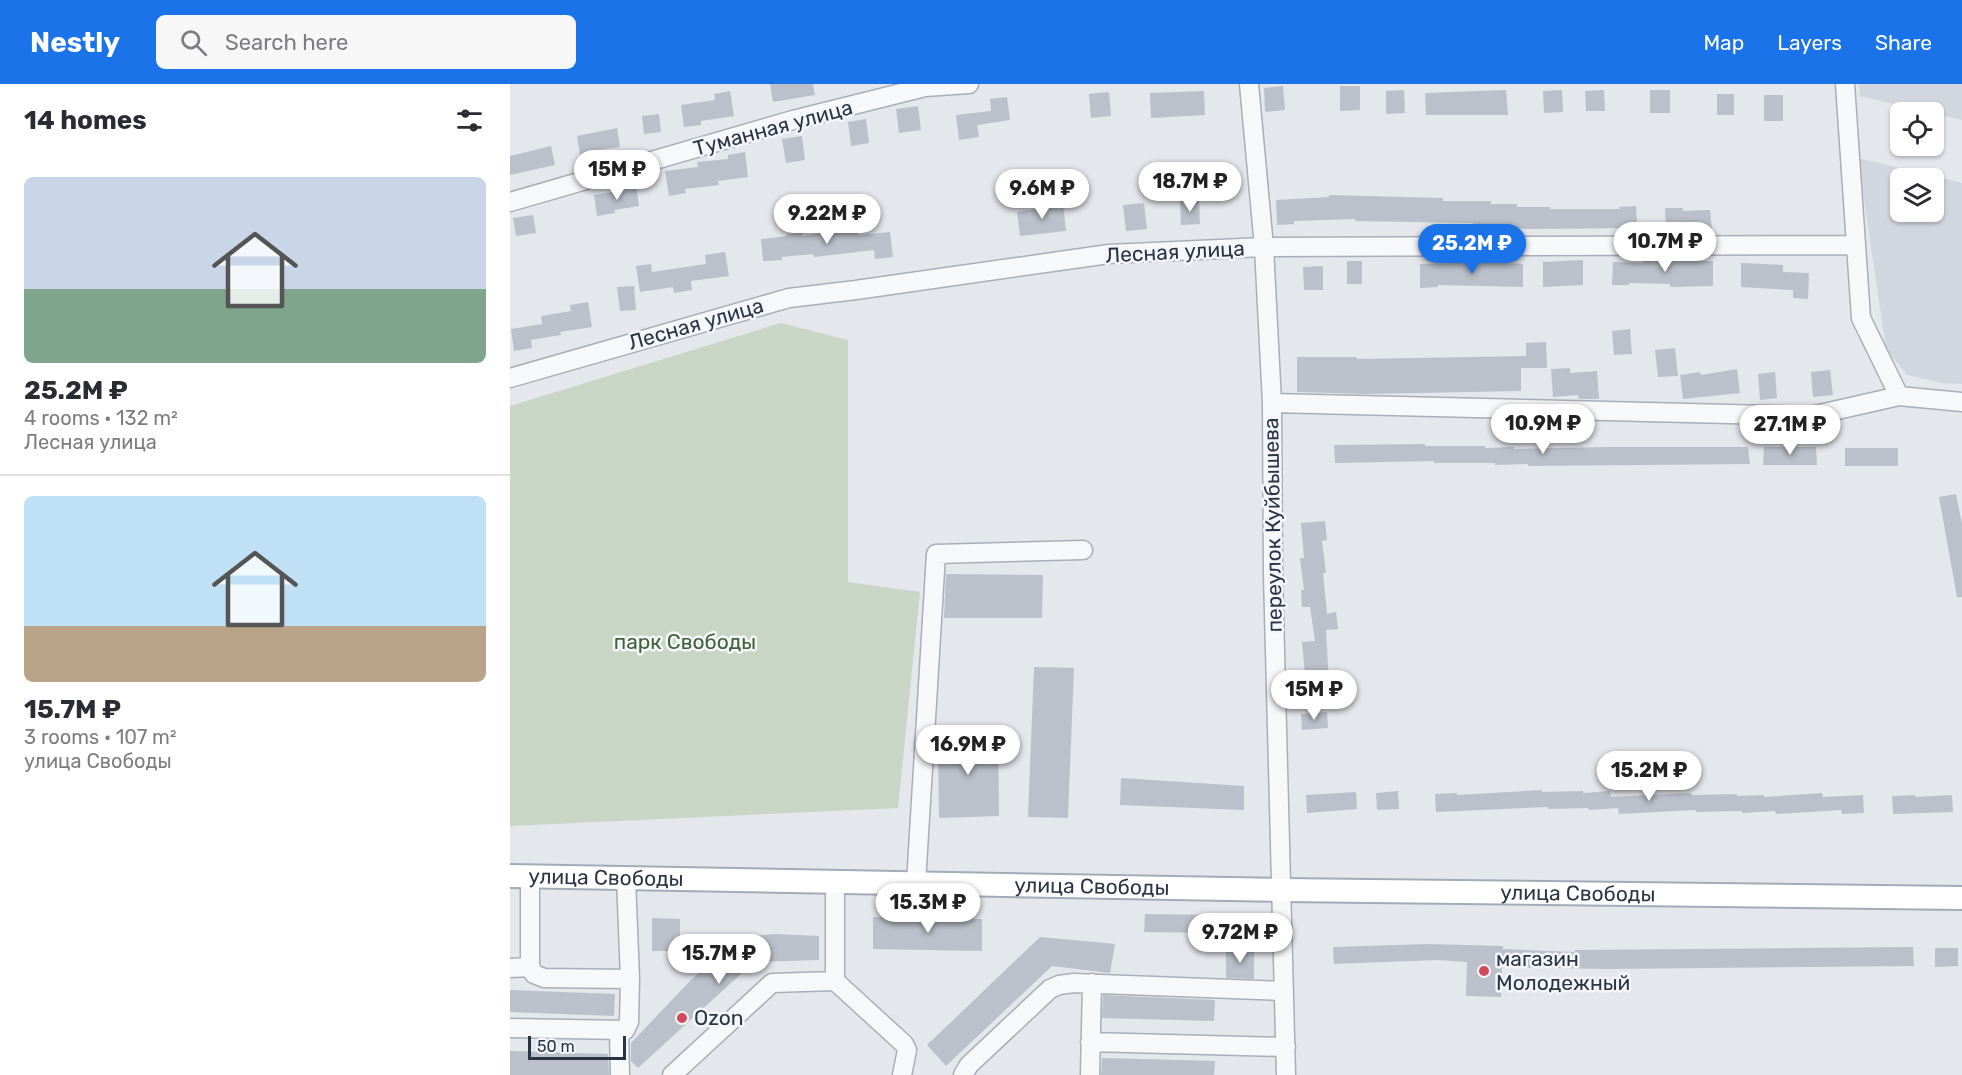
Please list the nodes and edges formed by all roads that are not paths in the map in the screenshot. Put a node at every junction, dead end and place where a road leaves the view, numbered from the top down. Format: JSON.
{"nodes":[{"id":1,"x":969,"y":84,"type":"edge"},
{"id":2,"x":1249,"y":84,"type":"edge"},
{"id":3,"x":1845,"y":84,"type":"edge"},
{"id":4,"x":510,"y":202,"type":"edge"},
{"id":5,"x":1855,"y":245,"type":"junction"},
{"id":6,"x":1264,"y":247,"type":"junction"},
{"id":7,"x":510,"y":378,"type":"edge"},
{"id":8,"x":1899,"y":396,"type":"junction"},
{"id":9,"x":1962,"y":402,"type":"edge"},
{"id":10,"x":1272,"y":403,"type":"junction"},
{"id":11,"x":1083,"y":550,"type":"dead end"},
{"id":12,"x":520,"y":876,"type":"edge"},
{"id":13,"x":626,"y":878,"type":"junction"},
{"id":14,"x":835,"y":882,"type":"junction"},
{"id":15,"x":916,"y":883,"type":"junction"},
{"id":16,"x":1282,"y":890,"type":"junction"},
{"id":17,"x":1962,"y":898,"type":"edge"},
{"id":18,"x":530,"y":967,"type":"junction"},
{"id":19,"x":510,"y":968,"type":"edge"},
{"id":20,"x":630,"y":979,"type":"junction"},
{"id":21,"x":835,"y":981,"type":"junction"},
{"id":22,"x":1092,"y":983,"type":"junction"},
{"id":23,"x":1284,"y":991,"type":"junction"},
{"id":24,"x":510,"y":1028,"type":"edge"},
{"id":25,"x":619,"y":1030,"type":"junction"},
{"id":26,"x":1090,"y":1042,"type":"junction"},
{"id":27,"x":1286,"y":1047,"type":"junction"},
{"id":28,"x":620,"y":1075,"type":"edge"},
{"id":29,"x":672,"y":1075,"type":"edge"},
{"id":30,"x":902,"y":1075,"type":"edge"},
{"id":31,"x":963,"y":1075,"type":"edge"},
{"id":32,"x":1090,"y":1075,"type":"edge"},
{"id":33,"x":1286,"y":1075,"type":"edge"}],
"edges":[{"from":1,"to":4,"type":"street","name":"Туманная улица"},
{"from":2,"to":6,"type":"street","name":"переулок Куйбышева"},
{"from":3,"to":5,"type":"street"},
{"from":5,"to":6,"type":"street","name":"Лесная улица"},
{"from":5,"to":8,"type":"street"},
{"from":6,"to":7,"type":"street","name":"Лесная улица"},
{"from":6,"to":10,"type":"street","name":"переулок Куйбышева"},
{"from":8,"to":9,"type":"street"},
{"from":8,"to":10,"type":"street"},
{"from":10,"to":16,"type":"street","name":"переулок Куйбышева"},
{"from":11,"to":15,"type":"street"},
{"from":12,"to":13,"type":"main road","name":"улица Свободы"},
{"from":12,"to":18,"type":"street"},
{"from":13,"to":14,"type":"main road","name":"улица Свободы"},
{"from":13,"to":20,"type":"street"},
{"from":14,"to":15,"type":"main road","name":"улица Свободы"},
{"from":14,"to":21,"type":"street"},
{"from":15,"to":16,"type":"main road","name":"улица Свободы"},
{"from":16,"to":17,"type":"main road","name":"улица Свободы"},
{"from":16,"to":23,"type":"street","name":"переулок Куйбышева"},
{"from":18,"to":19,"type":"street"},
{"from":18,"to":20,"type":"street"},
{"from":20,"to":25,"type":"street"},
{"from":21,"to":29,"type":"street"},
{"from":21,"to":30,"type":"street"},
{"from":22,"to":23,"type":"street"},
{"from":22,"to":26,"type":"street"},
{"from":22,"to":31,"type":"street"},
{"from":23,"to":27,"type":"street","name":"переулок Куйбышева"},
{"from":24,"to":25,"type":"street"},
{"from":25,"to":28,"type":"street"},
{"from":26,"to":27,"type":"street"},
{"from":26,"to":32,"type":"street"},
{"from":27,"to":33,"type":"street","name":"переулок Куйбышева"}]}
